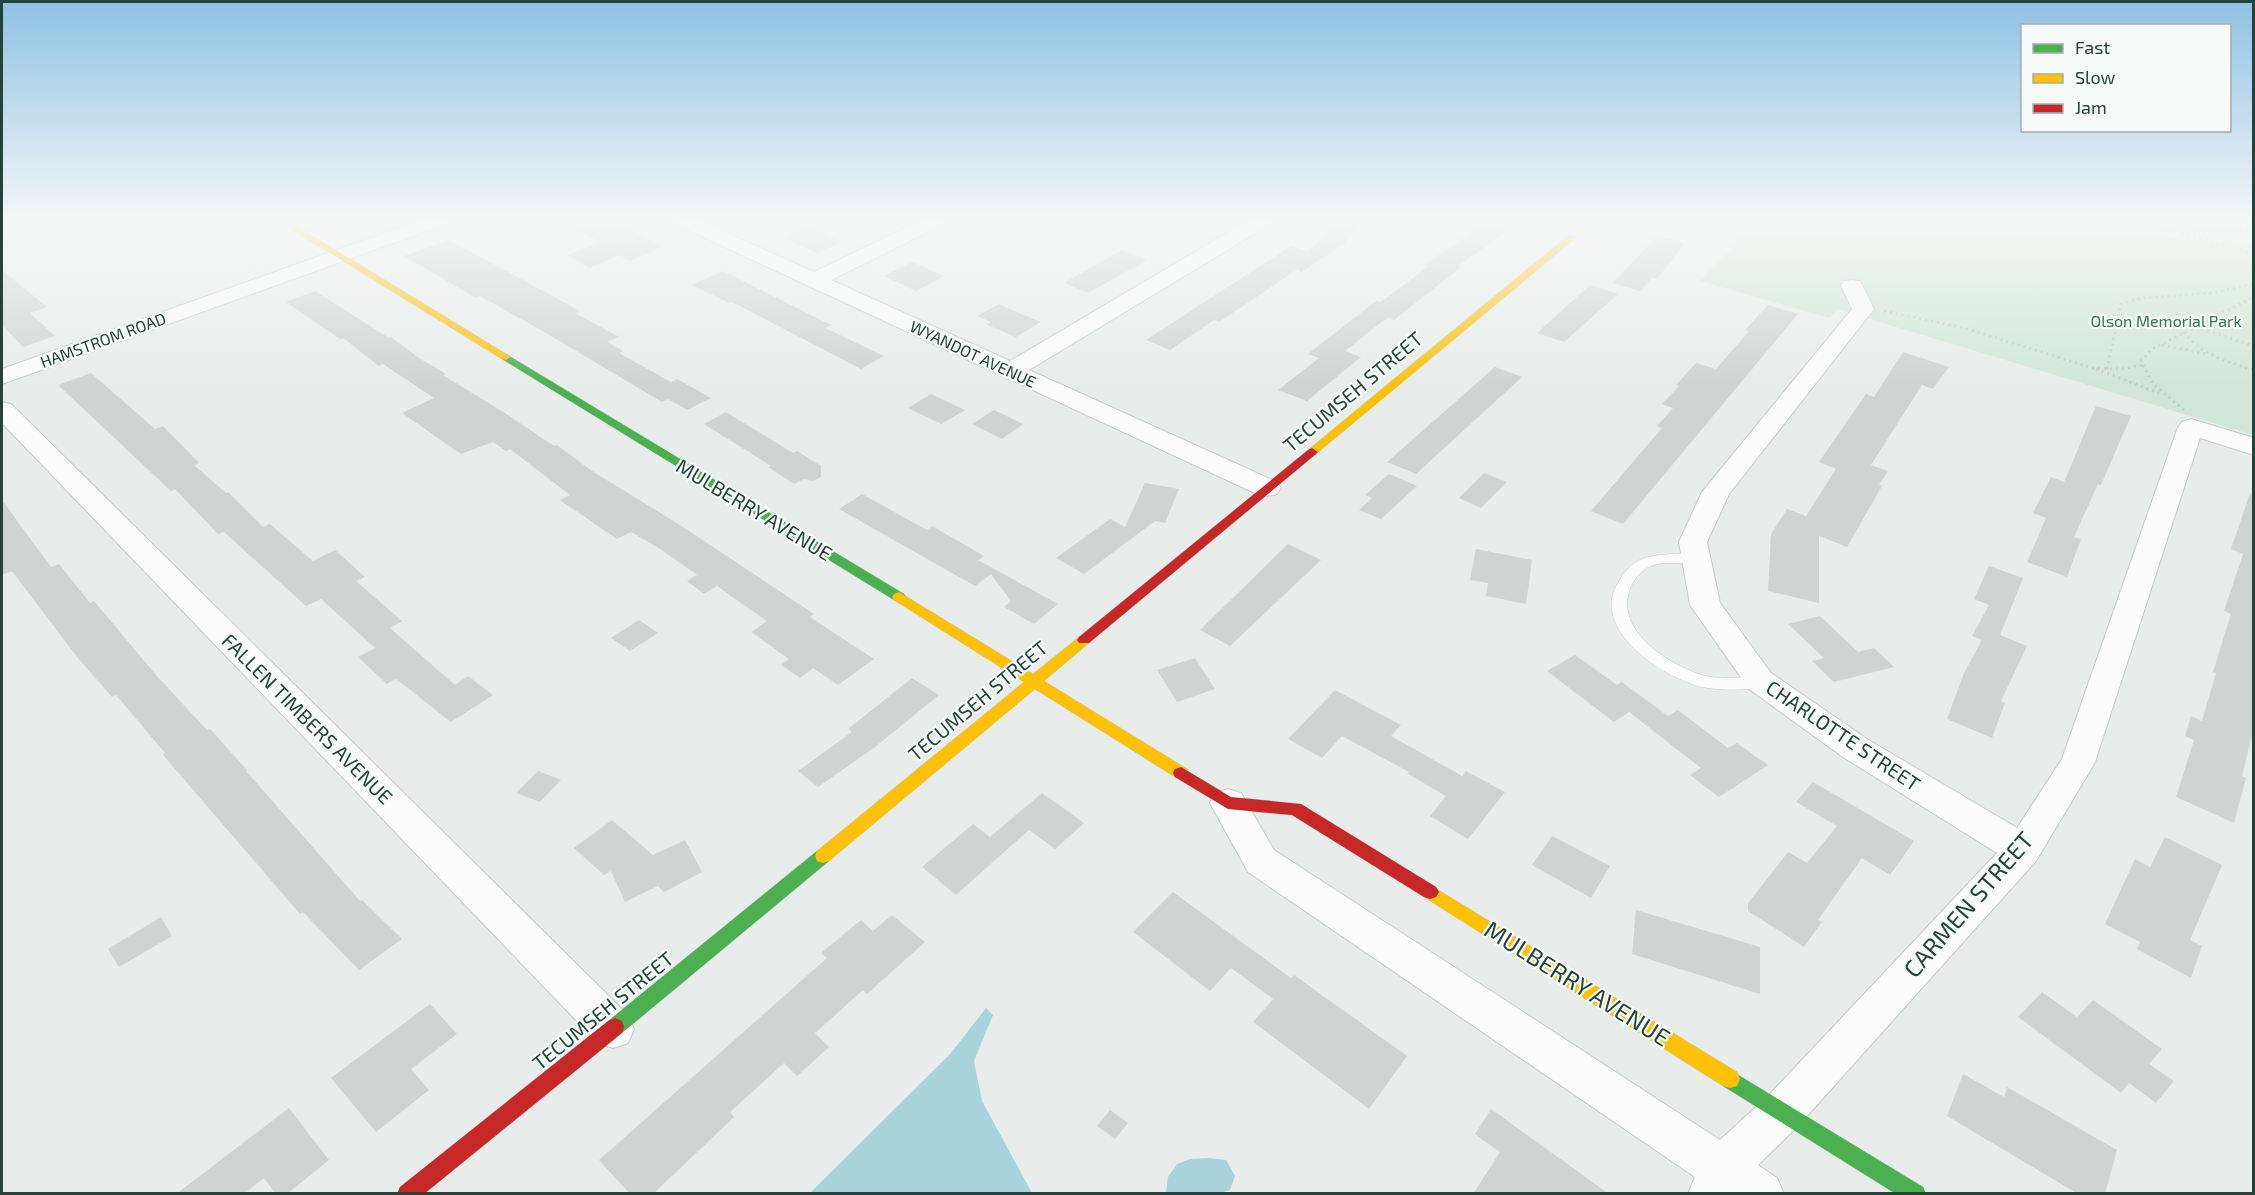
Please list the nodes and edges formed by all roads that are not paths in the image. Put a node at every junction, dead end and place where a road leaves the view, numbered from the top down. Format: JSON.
{"nodes":[{"id":1,"x":283,"y":275,"type":"edge"},
{"id":2,"x":369,"y":275,"type":"edge"},
{"id":3,"x":800,"y":275,"type":"edge"},
{"id":4,"x":826,"y":275,"type":"edge"},
{"id":5,"x":1171,"y":275,"type":"edge"},
{"id":6,"x":1526,"y":275,"type":"edge"},
{"id":7,"x":813,"y":281,"type":"junction"},
{"id":8,"x":1857,"y":295,"type":"road end"},
{"id":9,"x":1010,"y":371,"type":"junction"},
{"id":10,"x":2,"y":377,"type":"edge"},
{"id":11,"x":2,"y":408,"type":"edge"},
{"id":12,"x":2253,"y":447,"type":"edge"},
{"id":13,"x":1268,"y":488,"type":"junction"},
{"id":14,"x":1696,"y":558,"type":"junction"},
{"id":15,"x":1034,"y":680,"type":"junction"},
{"id":16,"x":1760,"y":681,"type":"junction"},
{"id":17,"x":1228,"y":803,"type":"junction"},
{"id":18,"x":2023,"y":850,"type":"junction"},
{"id":19,"x":613,"y":1029,"type":"junction"},
{"id":20,"x":1783,"y":1112,"type":"junction"},
{"id":21,"x":1717,"y":1181,"type":"edge"},
{"id":22,"x":407,"y":1194,"type":"edge"},
{"id":23,"x":1761,"y":1194,"type":"edge"},
{"id":24,"x":1916,"y":1194,"type":"edge"}],
"edges":[{"from":1,"to":10,"type":"street","name":"HAMSTROM ROAD"},
{"from":2,"to":15,"type":"street","name":"MULBERRY AVENUE"},
{"from":3,"to":7,"type":"street","name":"WYANDOT AVENUE"},
{"from":4,"to":7,"type":"street"},
{"from":5,"to":9,"type":"street"},
{"from":6,"to":13,"type":"street","name":"TECUMSEH STREET"},
{"from":7,"to":9,"type":"street","name":"WYANDOT AVENUE"},
{"from":8,"to":14,"type":"street","name":"CHARLOTTE STREET"},
{"from":9,"to":13,"type":"street","name":"WYANDOT AVENUE"},
{"from":11,"to":19,"type":"street","name":"FALLEN TIMBERS AVENUE"},
{"from":12,"to":18,"type":"street","name":"CARMEN STREET"},
{"from":13,"to":15,"type":"street","name":"TECUMSEH STREET"},
{"from":14,"to":16,"type":"street","name":"CHARLOTTE STREET"},
{"from":14,"to":16,"type":"lane"},
{"from":15,"to":17,"type":"street","name":"MULBERRY AVENUE"},
{"from":15,"to":19,"type":"street","name":"TECUMSEH STREET"},
{"from":16,"to":18,"type":"street","name":"CHARLOTTE STREET"},
{"from":17,"to":20,"type":"street","name":"MULBERRY AVENUE"},
{"from":17,"to":21,"type":"street","name":"MULBERRY AVENUE"},
{"from":18,"to":20,"type":"street","name":"CARMEN STREET"},
{"from":19,"to":22,"type":"street","name":"TECUMSEH STREET"},
{"from":20,"to":21,"type":"street","name":"CARMEN STREET"},
{"from":20,"to":24,"type":"street","name":"MULBERRY AVENUE"},
{"from":21,"to":23,"type":"street","name":"MULBERRY AVENUE"}]}
